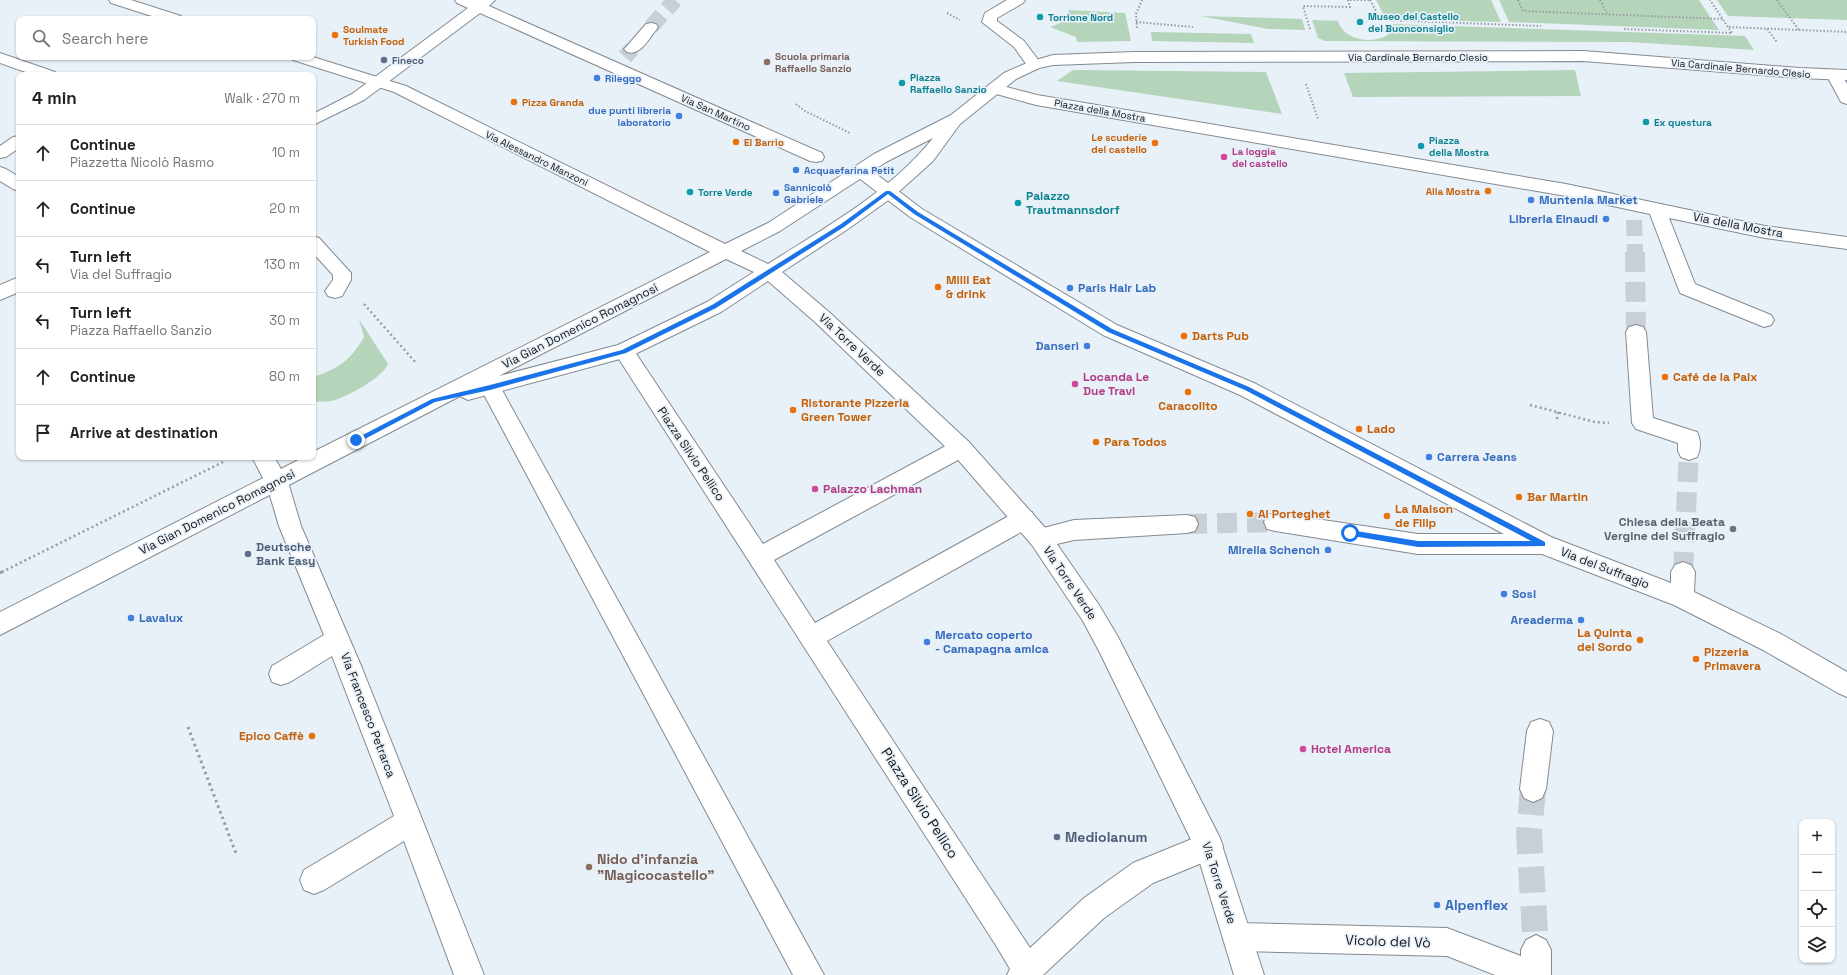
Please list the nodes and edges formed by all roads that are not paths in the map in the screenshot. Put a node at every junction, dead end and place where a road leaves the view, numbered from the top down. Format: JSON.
{"nodes":[{"id":1,"x":462,"y":0,"type":"edge"},
{"id":2,"x":1018,"y":0,"type":"edge"},
{"id":3,"x":124,"y":1,"type":"edge"},
{"id":4,"x":484,"y":3,"type":"edge"},
{"id":5,"x":167,"y":16,"type":"edge"},
{"id":6,"x":651,"y":27,"type":"tunnel mouth"},
{"id":7,"x":0,"y":58,"type":"edge"},
{"id":8,"x":624,"y":58,"type":"junction"},
{"id":9,"x":308,"y":60,"type":"edge"},
{"id":10,"x":1034,"y":65,"type":"junction"},
{"id":11,"x":40,"y":72,"type":"edge"},
{"id":12,"x":1841,"y":75,"type":"edge"},
{"id":13,"x":378,"y":82,"type":"junction"},
{"id":14,"x":995,"y":89,"type":"junction"},
{"id":15,"x":1847,"y":99,"type":"edge"},
{"id":16,"x":316,"y":118,"type":"edge"},
{"id":17,"x":957,"y":119,"type":"junction"},
{"id":18,"x":16,"y":143,"type":"edge"},
{"id":19,"x":0,"y":152,"type":"edge"},
{"id":20,"x":816,"y":157,"type":"dead end"},
{"id":21,"x":861,"y":171,"type":"junction"},
{"id":22,"x":0,"y":173,"type":"edge"},
{"id":23,"x":16,"y":183,"type":"edge"},
{"id":24,"x":888,"y":192,"type":"junction"},
{"id":25,"x":1631,"y":203,"type":"junction"},
{"id":26,"x":1657,"y":209,"type":"junction"},
{"id":27,"x":1634,"y":220,"type":"tunnel mouth"},
{"id":28,"x":1847,"y":242,"type":"edge"},
{"id":29,"x":316,"y":245,"type":"edge"},
{"id":30,"x":726,"y":252,"type":"junction"},
{"id":31,"x":770,"y":272,"type":"junction"},
{"id":32,"x":16,"y":285,"type":"edge"},
{"id":33,"x":338,"y":285,"type":"road end"},
{"id":34,"x":0,"y":293,"type":"edge"},
{"id":35,"x":1764,"y":320,"type":"dead end"},
{"id":36,"x":1636,"y":332,"type":"tunnel mouth"},
{"id":37,"x":624,"y":351,"type":"junction"},
{"id":38,"x":490,"y":387,"type":"junction"},
{"id":39,"x":434,"y":400,"type":"junction"},
{"id":40,"x":961,"y":448,"type":"junction"},
{"id":41,"x":1689,"y":451,"type":"tunnel mouth"},
{"id":42,"x":265,"y":460,"type":"edge"},
{"id":43,"x":277,"y":482,"type":"junction"},
{"id":44,"x":1024,"y":519,"type":"junction"},
{"id":45,"x":1275,"y":522,"type":"tunnel mouth"},
{"id":46,"x":1187,"y":524,"type":"tunnel mouth"},
{"id":47,"x":1040,"y":538,"type":"junction"},
{"id":48,"x":1543,"y":544,"type":"junction"},
{"id":49,"x":759,"y":557,"type":"junction"},
{"id":50,"x":1683,"y":572,"type":"tunnel mouth"},
{"id":51,"x":1682,"y":598,"type":"junction"},
{"id":52,"x":0,"y":624,"type":"edge"},
{"id":53,"x":812,"y":637,"type":"junction"},
{"id":54,"x":338,"y":639,"type":"junction"},
{"id":55,"x":281,"y":674,"type":"dead end"},
{"id":56,"x":1847,"y":685,"type":"edge"},
{"id":57,"x":1540,"y":731,"type":"dead end"},
{"id":58,"x":1533,"y":789,"type":"tunnel mouth"},
{"id":59,"x":410,"y":822,"type":"junction"},
{"id":60,"x":1208,"y":846,"type":"junction"},
{"id":61,"x":314,"y":880,"type":"dead end"},
{"id":62,"x":1237,"y":937,"type":"junction"},
{"id":63,"x":1535,"y":967,"type":"edge"},
{"id":64,"x":1024,"y":972,"type":"edge"},
{"id":65,"x":469,"y":975,"type":"edge"},
{"id":66,"x":809,"y":975,"type":"edge"},
{"id":67,"x":1249,"y":975,"type":"edge"}],
"edges":[{"from":1,"to":4,"type":"street","name":"Via San Martino"},
{"from":2,"to":10,"type":"street"},
{"from":3,"to":5,"type":"street"},
{"from":4,"to":8,"type":"street","name":"Via San Martino"},
{"from":4,"to":13,"type":"street"},
{"from":6,"to":8,"type":"street"},
{"from":7,"to":11,"type":"street"},
{"from":8,"to":20,"type":"street","name":"Via San Martino"},
{"from":9,"to":13,"type":"street","name":"Via Alessandro Manzoni"},
{"from":10,"to":12,"type":"street","name":"Via Cardinale Bernardo Clesio"},
{"from":10,"to":14,"type":"street","name":"Via Cardinale Bernardo Clesio"},
{"from":12,"to":15,"type":"street"},
{"from":13,"to":16,"type":"street"},
{"from":13,"to":30,"type":"street","name":"Via Alessandro Manzoni"},
{"from":14,"to":17,"type":"street"},
{"from":14,"to":25,"type":"street","name":"Piazza della Mostra"},
{"from":17,"to":21,"type":"street"},
{"from":17,"to":24,"type":"street"},
{"from":18,"to":19,"type":"street"},
{"from":21,"to":24,"type":"street","name":"Via del Suffragio"},
{"from":21,"to":30,"type":"street"},
{"from":22,"to":23,"type":"street"},
{"from":24,"to":31,"type":"street"},
{"from":24,"to":48,"type":"street","name":"Via del Suffragio"},
{"from":25,"to":26,"type":"street","name":"Via della Mostra"},
{"from":25,"to":27,"type":"street"},
{"from":26,"to":28,"type":"street","name":"Via della Mostra"},
{"from":26,"to":35,"type":"street"},
{"from":29,"to":33,"type":"street"},
{"from":30,"to":31,"type":"street","name":"Via Alessandro Manzoni"},
{"from":30,"to":39,"type":"street","name":"Via Gian Domenico Romagnosi"},
{"from":31,"to":37,"type":"street","name":"Via Gian Domenico Romagnosi"},
{"from":31,"to":40,"type":"street","name":"Via Torre Verde"},
{"from":32,"to":34,"type":"street"},
{"from":36,"to":41,"type":"street"},
{"from":37,"to":38,"type":"street","name":"Via Gian Domenico Romagnosi"},
{"from":37,"to":49,"type":"street","name":"Piazza Silvio Pellico"},
{"from":38,"to":39,"type":"street","name":"Via Gian Domenico Romagnosi"},
{"from":38,"to":66,"type":"street"},
{"from":39,"to":43,"type":"street","name":"Via Gian Domenico Romagnosi"},
{"from":40,"to":44,"type":"street","name":"Via Torre Verde"},
{"from":40,"to":49,"type":"street"},
{"from":42,"to":43,"type":"street","name":"Via Francesco Petrarca"},
{"from":43,"to":52,"type":"street","name":"Via Gian Domenico Romagnosi"},
{"from":43,"to":54,"type":"street","name":"Via Francesco Petrarca"},
{"from":44,"to":47,"type":"street","name":"Via Torre Verde"},
{"from":44,"to":53,"type":"street"},
{"from":45,"to":48,"type":"street"},
{"from":46,"to":47,"type":"street"},
{"from":47,"to":60,"type":"street","name":"Via Torre Verde"},
{"from":48,"to":51,"type":"street","name":"Via del Suffragio"},
{"from":49,"to":53,"type":"street","name":"Piazza Silvio Pellico"},
{"from":50,"to":51,"type":"street"},
{"from":51,"to":56,"type":"street","name":"Via del Suffragio"},
{"from":53,"to":64,"type":"street","name":"Piazza Silvio Pellico"},
{"from":54,"to":55,"type":"street"},
{"from":54,"to":59,"type":"street","name":"Via Francesco Petrarca"},
{"from":57,"to":58,"type":"street"},
{"from":59,"to":61,"type":"street"},
{"from":59,"to":65,"type":"street","name":"Via Francesco Petrarca"},
{"from":60,"to":62,"type":"street","name":"Via Torre Verde"},
{"from":60,"to":64,"type":"street"},
{"from":62,"to":63,"type":"street","name":"Vicolo del Vò"},
{"from":62,"to":67,"type":"street","name":"Via Torre Verde"}]}
